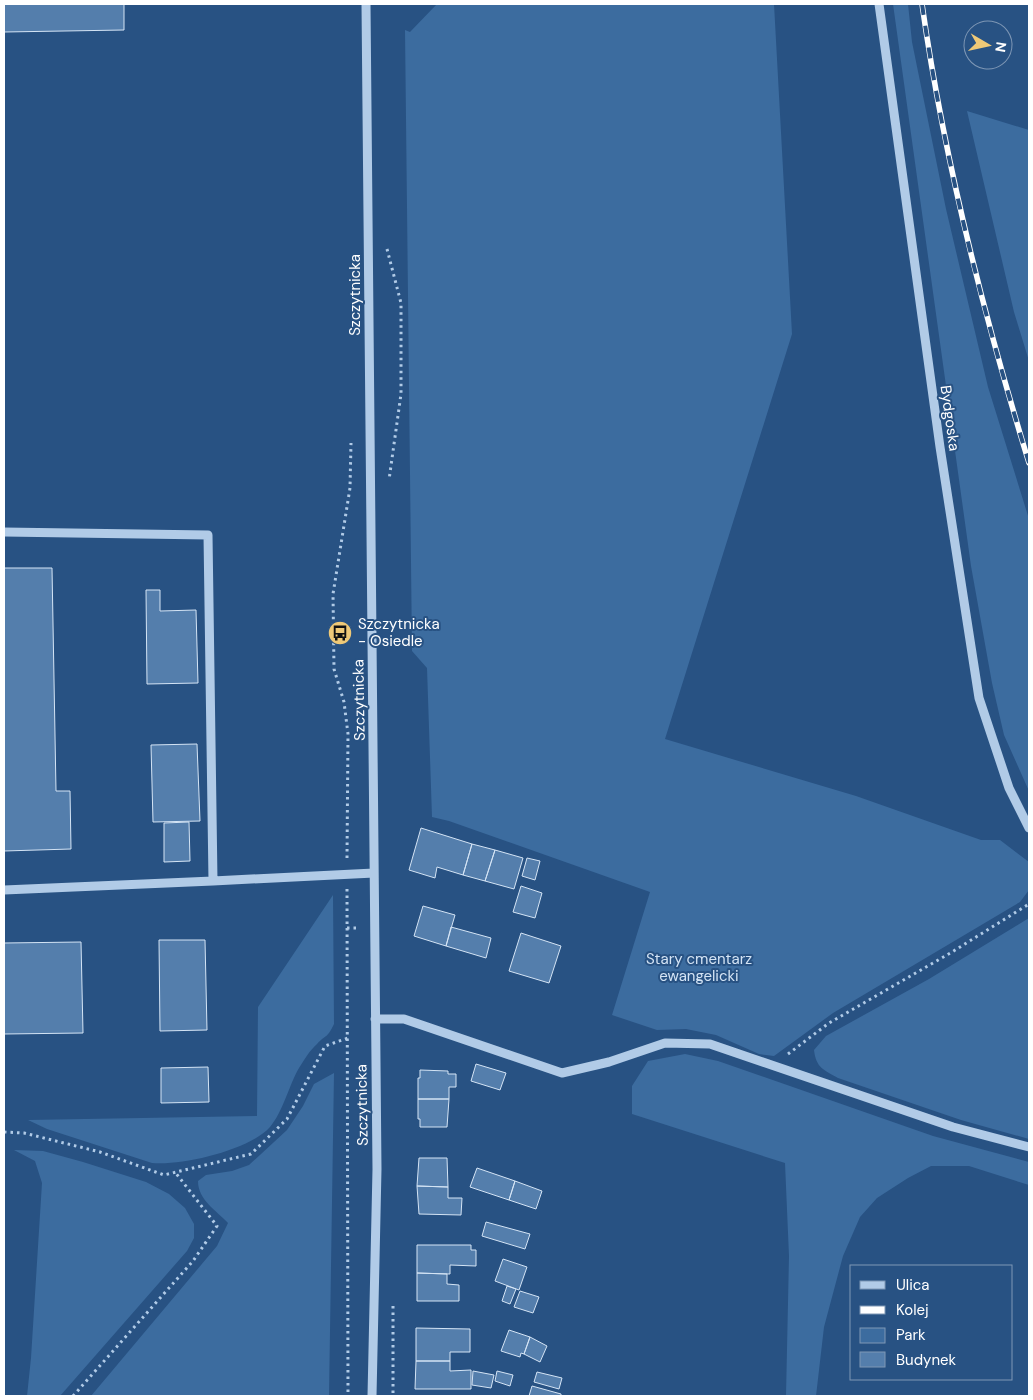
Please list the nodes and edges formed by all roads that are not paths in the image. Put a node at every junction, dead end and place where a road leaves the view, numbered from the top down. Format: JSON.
{"nodes":[{"id":1,"x":366,"y":4,"type":"edge"},
{"id":2,"x":880,"y":4,"type":"edge"},
{"id":3,"x":4,"y":532,"type":"edge"},
{"id":4,"x":1029,"y":828,"type":"edge"},
{"id":5,"x":374,"y":873,"type":"junction"},
{"id":6,"x":213,"y":881,"type":"junction"},
{"id":7,"x":4,"y":890,"type":"edge"},
{"id":8,"x":375,"y":1019,"type":"junction"},
{"id":9,"x":1029,"y":1147,"type":"edge"},
{"id":10,"x":372,"y":1396,"type":"edge"}],
"edges":[{"from":1,"to":5,"type":"street","name":"Szczytnicka"},
{"from":2,"to":4,"type":"street","name":"Bydgoska"},
{"from":3,"to":6,"type":"street"},
{"from":5,"to":6,"type":"street"},
{"from":5,"to":8,"type":"street","name":"Szczytnicka"},
{"from":6,"to":7,"type":"street"},
{"from":8,"to":9,"type":"street"},
{"from":8,"to":10,"type":"street","name":"Szczytnicka"}]}
